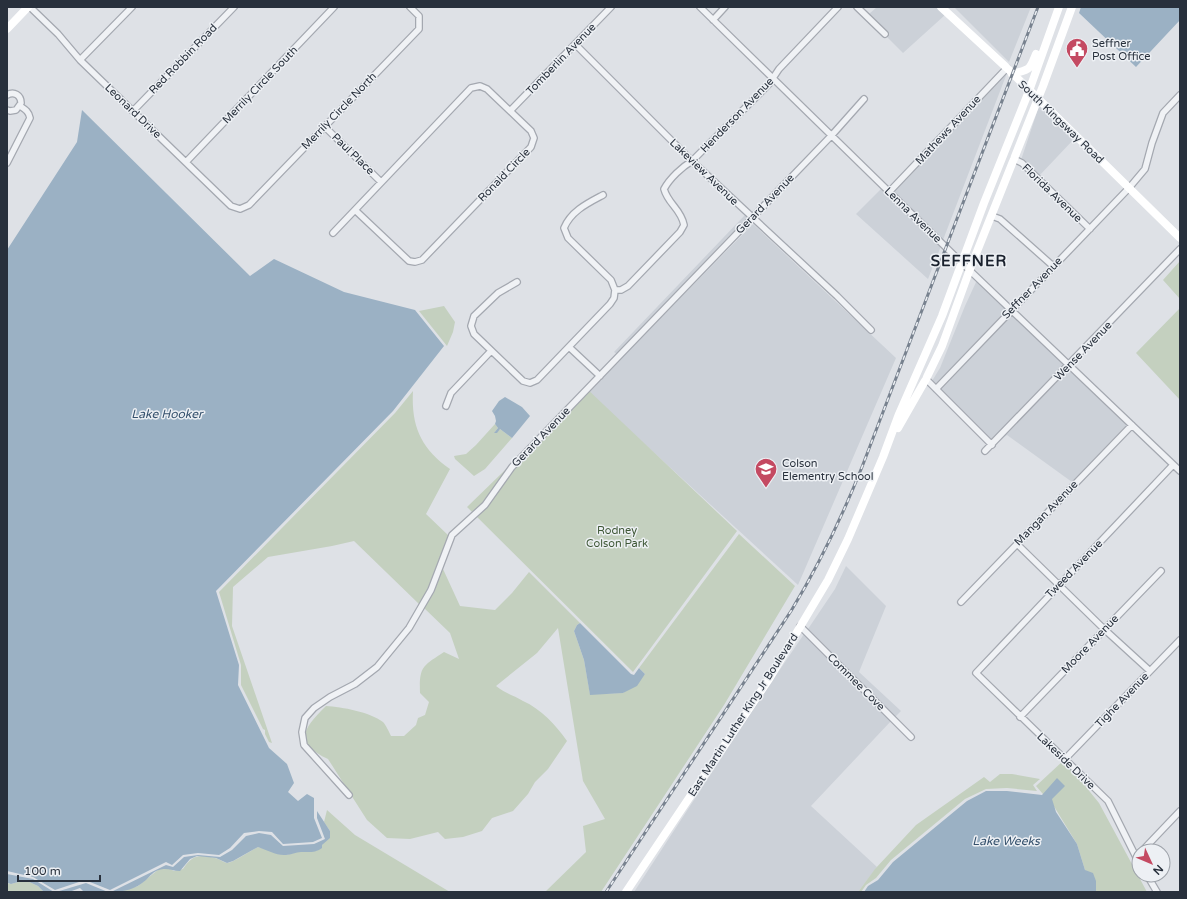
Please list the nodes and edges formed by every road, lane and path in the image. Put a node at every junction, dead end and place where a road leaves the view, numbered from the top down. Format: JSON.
{"nodes":[{"id":1,"x":29,"y":7,"type":"edge"},
{"id":2,"x":132,"y":7,"type":"edge"},
{"id":3,"x":234,"y":7,"type":"edge"},
{"id":4,"x":334,"y":7,"type":"edge"},
{"id":5,"x":410,"y":7,"type":"edge"},
{"id":6,"x":611,"y":7,"type":"edge"},
{"id":7,"x":700,"y":7,"type":"edge"},
{"id":8,"x":725,"y":7,"type":"edge"},
{"id":9,"x":838,"y":7,"type":"edge"},
{"id":10,"x":858,"y":7,"type":"edge"},
{"id":11,"x":941,"y":7,"type":"edge"},
{"id":12,"x":1054,"y":7,"type":"edge"},
{"id":13,"x":1059,"y":7,"type":"edge"},
{"id":14,"x":1072,"y":7,"type":"edge"},
{"id":15,"x":713,"y":20,"type":"junction"},
{"id":16,"x":7,"y":29,"type":"edge"},
{"id":17,"x":886,"y":34,"type":"dead end"},
{"id":18,"x":575,"y":44,"type":"junction"},
{"id":19,"x":80,"y":60,"type":"junction"},
{"id":20,"x":1009,"y":71,"type":"junction"},
{"id":21,"x":773,"y":78,"type":"junction"},
{"id":22,"x":1029,"y":91,"type":"junction"},
{"id":23,"x":7,"y":95,"type":"edge"},
{"id":24,"x":1180,"y":95,"type":"edge"},
{"id":25,"x":864,"y":98,"type":"dead end"},
{"id":26,"x":1037,"y":99,"type":"junction"},
{"id":27,"x":20,"y":106,"type":"junction"},
{"id":28,"x":7,"y":110,"type":"edge"},
{"id":29,"x":510,"y":110,"type":"junction"},
{"id":30,"x":133,"y":111,"type":"junction"},
{"id":31,"x":325,"y":127,"type":"junction"},
{"id":32,"x":832,"y":135,"type":"junction"},
{"id":33,"x":1014,"y":159,"type":"junction"},
{"id":34,"x":692,"y":161,"type":"junction"},
{"id":35,"x":186,"y":162,"type":"junction"},
{"id":36,"x":7,"y":163,"type":"edge"},
{"id":37,"x":381,"y":182,"type":"junction"},
{"id":38,"x":1129,"y":188,"type":"junction"},
{"id":39,"x":890,"y":192,"type":"junction"},
{"id":40,"x":603,"y":195,"type":"dead end"},
{"id":41,"x":240,"y":209,"type":"joint"},
{"id":42,"x":355,"y":210,"type":"junction"},
{"id":43,"x":992,"y":216,"type":"junction"},
{"id":44,"x":751,"y":218,"type":"junction"},
{"id":45,"x":1090,"y":229,"type":"junction"},
{"id":46,"x":333,"y":233,"type":"dead end"},
{"id":47,"x":1180,"y":238,"type":"edge"},
{"id":48,"x":1180,"y":250,"type":"edge"},
{"id":49,"x":962,"y":263,"type":"junction"},
{"id":50,"x":1053,"y":266,"type":"junction"},
{"id":51,"x":970,"y":269,"type":"junction"},
{"id":52,"x":517,"y":282,"type":"dead end"},
{"id":53,"x":615,"y":290,"type":"junction"},
{"id":54,"x":1011,"y":310,"type":"junction"},
{"id":55,"x":871,"y":330,"type":"dead end"},
{"id":56,"x":569,"y":347,"type":"junction"},
{"id":57,"x":492,"y":351,"type":"junction"},
{"id":58,"x":1070,"y":365,"type":"junction"},
{"id":59,"x":600,"y":376,"type":"junction"},
{"id":60,"x":926,"y":379,"type":"junction"},
{"id":61,"x":936,"y":389,"type":"junction"},
{"id":62,"x":446,"y":406,"type":"dead end"},
{"id":63,"x":1132,"y":425,"type":"junction"},
{"id":64,"x":992,"y":445,"type":"junction"},
{"id":65,"x":985,"y":452,"type":"dead end"},
{"id":66,"x":883,"y":457,"type":"junction"},
{"id":67,"x":1174,"y":465,"type":"junction"},
{"id":68,"x":1180,"y":471,"type":"edge"},
{"id":69,"x":1017,"y":544,"type":"junction"},
{"id":70,"x":1161,"y":571,"type":"dead end"},
{"id":71,"x":1058,"y":586,"type":"junction"},
{"id":72,"x":961,"y":602,"type":"dead end"},
{"id":73,"x":800,"y":626,"type":"junction"},
{"id":74,"x":1104,"y":629,"type":"junction"},
{"id":75,"x":1180,"y":640,"type":"edge"},
{"id":76,"x":1150,"y":671,"type":"junction"},
{"id":77,"x":976,"y":673,"type":"joint"},
{"id":78,"x":1020,"y":717,"type":"junction"},
{"id":79,"x":912,"y":737,"type":"dead end"},
{"id":80,"x":1064,"y":760,"type":"junction"},
{"id":81,"x":348,"y":795,"type":"dead end"},
{"id":82,"x":1180,"y":811,"type":"edge"},
{"id":83,"x":1150,"y":843,"type":"edge"},
{"id":84,"x":1131,"y":845,"type":"edge"},
{"id":85,"x":1152,"y":883,"type":"edge"},
{"id":86,"x":626,"y":892,"type":"edge"},
{"id":87,"x":1157,"y":892,"type":"edge"}],
"edges":[{"from":1,"to":16,"type":"main road"},
{"from":1,"to":19,"type":"street","name":"Leonard Drive"},
{"from":2,"to":19,"type":"street"},
{"from":3,"to":30,"type":"street","name":"Red Robbin Road"},
{"from":4,"to":35,"type":"street","name":"Merrily Circle South"},
{"from":5,"to":31,"type":"street","name":"Merrily Circle North"},
{"from":6,"to":18,"type":"street","name":"Tomberlin Avenue"},
{"from":7,"to":15,"type":"street","name":"Lenna Avenue"},
{"from":8,"to":15,"type":"street"},
{"from":9,"to":21,"type":"street","name":"Henderson Avenue"},
{"from":10,"to":17,"type":"street"},
{"from":11,"to":20,"type":"main road","name":"South Kingsway Road"},
{"from":12,"to":20,"type":"main road"},
{"from":13,"to":22,"type":"main road"},
{"from":14,"to":26,"type":"main road"},
{"from":15,"to":21,"type":"street","name":"Lenna Avenue"},
{"from":18,"to":29,"type":"street","name":"Tomberlin Avenue"},
{"from":18,"to":34,"type":"street","name":"Lakeview Avenue"},
{"from":19,"to":30,"type":"street","name":"Leonard Drive"},
{"from":20,"to":22,"type":"main road","name":"South Kingsway Road"},
{"from":20,"to":39,"type":"street","name":"Mathews Avenue"},
{"from":21,"to":32,"type":"street","name":"Lenna Avenue"},
{"from":21,"to":34,"type":"street","name":"Henderson Avenue"},
{"from":22,"to":26,"type":"main road","name":"South Kingsway Road"},
{"from":22,"to":49,"type":"main road"},
{"from":23,"to":27,"type":"street"},
{"from":24,"to":38,"type":"street","name":"Seffner Avenue"},
{"from":25,"to":32,"type":"street","name":"Gerard Avenue"},
{"from":26,"to":33,"type":"main road"},
{"from":26,"to":38,"type":"main road","name":"South Kingsway Road"},
{"from":27,"to":28,"type":"street"},
{"from":27,"to":36,"type":"street"},
{"from":29,"to":37,"type":"street","name":"Ronald Circle"},
{"from":29,"to":42,"type":"street","name":"Ronald Circle"},
{"from":30,"to":35,"type":"street","name":"Leonard Drive"},
{"from":31,"to":37,"type":"street","name":"Paul Place"},
{"from":31,"to":41,"type":"street","name":"Merrily Circle North"},
{"from":32,"to":39,"type":"street","name":"Lenna Avenue"},
{"from":32,"to":44,"type":"street","name":"Gerard Avenue"},
{"from":33,"to":43,"type":"main road"},
{"from":33,"to":45,"type":"street","name":"Florida Avenue"},
{"from":34,"to":44,"type":"street","name":"Lakeview Avenue"},
{"from":34,"to":53,"type":"street","name":"Henderson Avenue"},
{"from":35,"to":41,"type":"street","name":"Leonard Drive"},
{"from":37,"to":42,"type":"street","name":"Ronald Circle"},
{"from":38,"to":45,"type":"street","name":"Seffner Avenue"},
{"from":38,"to":47,"type":"main road","name":"South Kingsway Road"},
{"from":39,"to":49,"type":"street","name":"Lenna Avenue"},
{"from":40,"to":53,"type":"street"},
{"from":42,"to":46,"type":"street","name":"Ronald Circle"},
{"from":43,"to":50,"type":"street"},
{"from":43,"to":51,"type":"main road"},
{"from":44,"to":55,"type":"street","name":"Lakeview Avenue"},
{"from":44,"to":59,"type":"street","name":"Gerard Avenue"},
{"from":45,"to":50,"type":"street","name":"Seffner Avenue"},
{"from":48,"to":58,"type":"street","name":"Wense Avenue"},
{"from":49,"to":51,"type":"street","name":"Lenna Avenue"},
{"from":49,"to":66,"type":"main road"},
{"from":50,"to":54,"type":"street","name":"Seffner Avenue"},
{"from":51,"to":54,"type":"street","name":"Lenna Avenue"},
{"from":51,"to":60,"type":"main road"},
{"from":52,"to":57,"type":"street"},
{"from":53,"to":56,"type":"street"},
{"from":54,"to":58,"type":"street","name":"Lenna Avenue"},
{"from":54,"to":61,"type":"street","name":"Seffner Avenue"},
{"from":56,"to":57,"type":"street"},
{"from":56,"to":59,"type":"street"},
{"from":57,"to":62,"type":"street"},
{"from":58,"to":63,"type":"street","name":"Lenna Avenue"},
{"from":58,"to":64,"type":"street","name":"Wense Avenue"},
{"from":59,"to":81,"type":"street","name":"Gerard Avenue"},
{"from":60,"to":61,"type":"street"},
{"from":60,"to":66,"type":"main road"},
{"from":61,"to":64,"type":"street"},
{"from":63,"to":67,"type":"street","name":"Lenna Avenue"},
{"from":63,"to":69,"type":"street","name":"Mangan Avenue"},
{"from":64,"to":65,"type":"street","name":"Wense Avenue"},
{"from":66,"to":73,"type":"main road","name":"East Martin Luther King Jr Boulevard"},
{"from":67,"to":68,"type":"street","name":"Lenna Avenue"},
{"from":67,"to":71,"type":"street","name":"Tweed Avenue"},
{"from":69,"to":71,"type":"street"},
{"from":69,"to":72,"type":"street","name":"Mangan Avenue"},
{"from":70,"to":74,"type":"street","name":"Moore Avenue"},
{"from":71,"to":74,"type":"street"},
{"from":71,"to":77,"type":"street","name":"Tweed Avenue"},
{"from":73,"to":79,"type":"street","name":"Commee Cove"},
{"from":73,"to":86,"type":"main road","name":"East Martin Luther King Jr Boulevard"},
{"from":74,"to":76,"type":"street"},
{"from":74,"to":78,"type":"street","name":"Moore Avenue"},
{"from":75,"to":76,"type":"street","name":"Tighe Avenue"},
{"from":76,"to":80,"type":"street","name":"Tighe Avenue"},
{"from":77,"to":78,"type":"street","name":"Lakeside Drive"},
{"from":78,"to":80,"type":"street","name":"Lakeside Drive"},
{"from":80,"to":84,"type":"street","name":"Lakeside Drive"},
{"from":82,"to":83,"type":"street"},
{"from":85,"to":87,"type":"street"}]}
